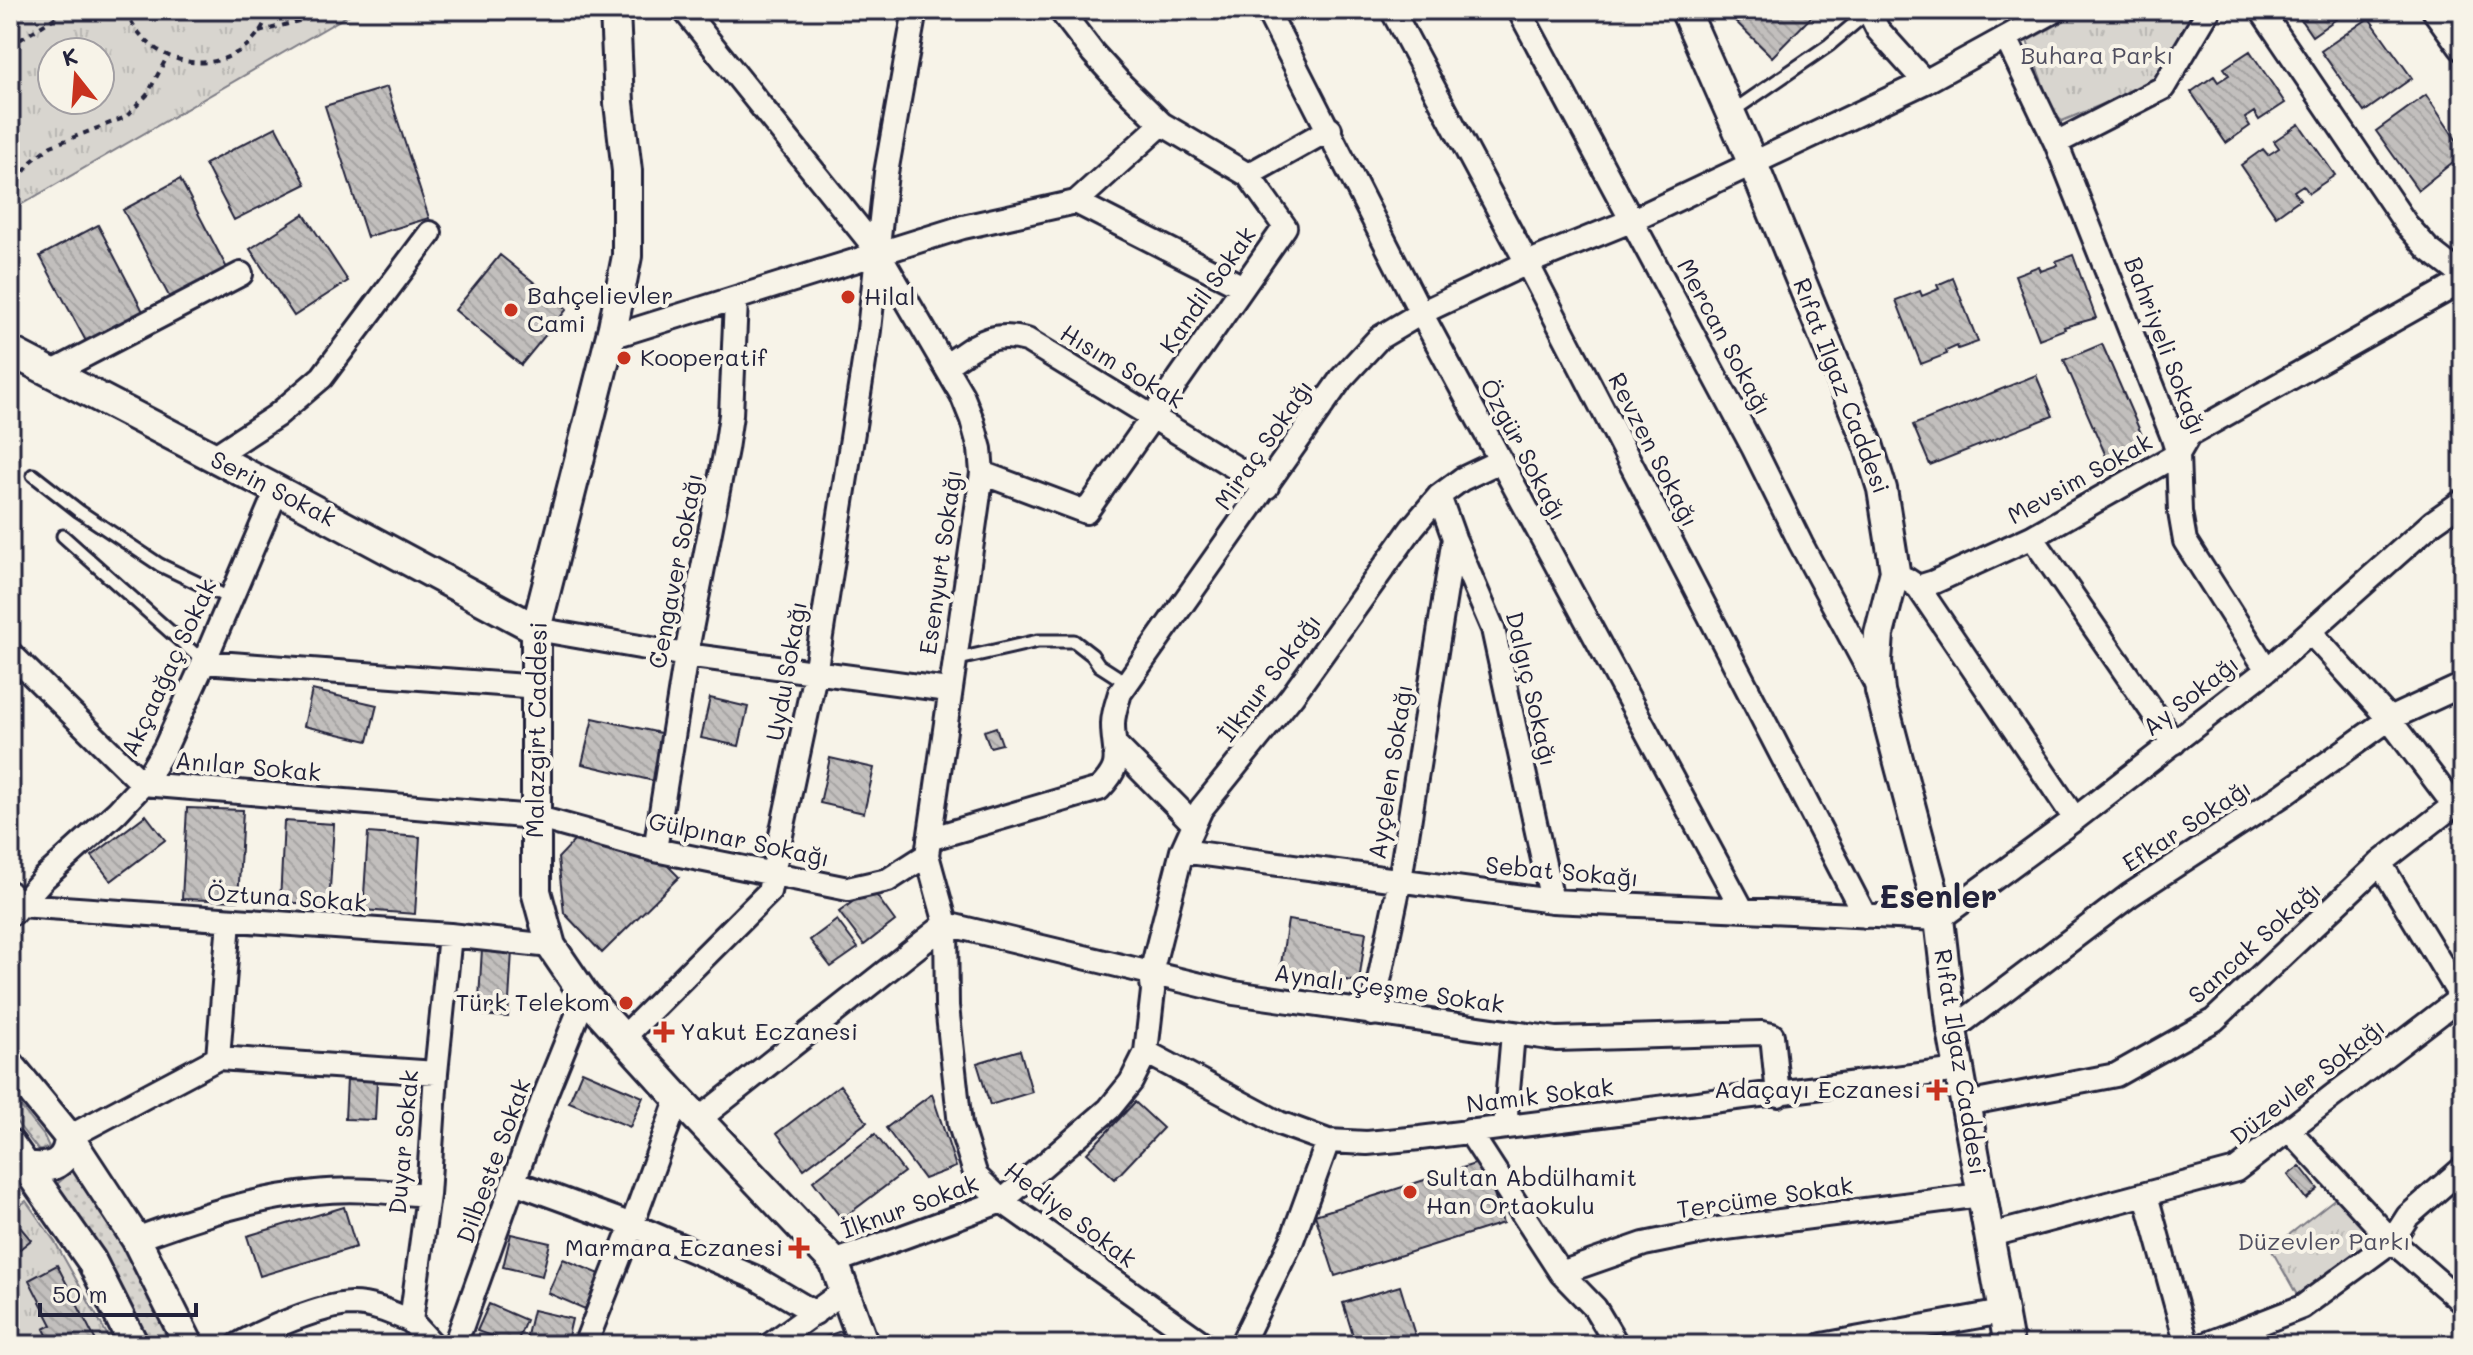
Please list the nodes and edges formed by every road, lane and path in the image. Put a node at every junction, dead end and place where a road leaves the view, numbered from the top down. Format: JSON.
{"nodes":[{"id":1,"x":67,"y":10,"type":"edge"},
{"id":2,"x":126,"y":10,"type":"edge"},
{"id":3,"x":270,"y":10,"type":"edge"},
{"id":4,"x":325,"y":10,"type":"edge"},
{"id":5,"x":615,"y":10,"type":"edge"},
{"id":6,"x":684,"y":10,"type":"edge"},
{"id":7,"x":1060,"y":10,"type":"edge"},
{"id":8,"x":1267,"y":10,"type":"edge"},
{"id":9,"x":1392,"y":10,"type":"edge"},
{"id":10,"x":1519,"y":10,"type":"edge"},
{"id":11,"x":1685,"y":10,"type":"edge"},
{"id":12,"x":2056,"y":10,"type":"edge"},
{"id":13,"x":2209,"y":10,"type":"edge"},
{"id":14,"x":2261,"y":10,"type":"edge"},
{"id":15,"x":2437,"y":10,"type":"edge"},
{"id":16,"x":1868,"y":11,"type":"edge"},
{"id":17,"x":909,"y":14,"type":"edge"},
{"id":18,"x":259,"y":32,"type":"junction"},
{"id":19,"x":2006,"y":38,"type":"junction"},
{"id":20,"x":10,"y":46,"type":"edge"},
{"id":21,"x":2463,"y":46,"type":"edge"},
{"id":22,"x":167,"y":57,"type":"junction"},
{"id":23,"x":1925,"y":82,"type":"junction"},
{"id":24,"x":1730,"y":113,"type":"junction"},
{"id":25,"x":1162,"y":124,"type":"junction"},
{"id":26,"x":1330,"y":129,"type":"junction"},
{"id":27,"x":2056,"y":143,"type":"junction"},
{"id":28,"x":1753,"y":164,"type":"junction"},
{"id":29,"x":1248,"y":175,"type":"junction"},
{"id":30,"x":10,"y":191,"type":"edge"},
{"id":31,"x":1076,"y":202,"type":"junction"},
{"id":32,"x":1633,"y":220,"type":"junction"},
{"id":33,"x":430,"y":233,"type":"dead end"},
{"id":34,"x":879,"y":253,"type":"junction"},
{"id":35,"x":1527,"y":263,"type":"junction"},
{"id":36,"x":241,"y":274,"type":"dead end"},
{"id":37,"x":2463,"y":278,"type":"edge"},
{"id":38,"x":1243,"y":287,"type":"junction"},
{"id":39,"x":736,"y":300,"type":"junction"},
{"id":40,"x":1421,"y":313,"type":"junction"},
{"id":41,"x":611,"y":337,"type":"junction"},
{"id":42,"x":14,"y":360,"type":"edge"},
{"id":43,"x":945,"y":366,"type":"junction"},
{"id":44,"x":51,"y":373,"type":"junction"},
{"id":45,"x":1152,"y":415,"type":"junction"},
{"id":46,"x":2178,"y":454,"type":"junction"},
{"id":47,"x":212,"y":458,"type":"junction"},
{"id":48,"x":1500,"y":461,"type":"junction"},
{"id":49,"x":982,"y":473,"type":"junction"},
{"id":50,"x":33,"y":475,"type":"dead end"},
{"id":51,"x":1267,"y":487,"type":"junction"},
{"id":52,"x":277,"y":490,"type":"junction"},
{"id":53,"x":1439,"y":496,"type":"junction"},
{"id":54,"x":2462,"y":505,"type":"edge"},
{"id":55,"x":63,"y":536,"type":"dead end"},
{"id":56,"x":2032,"y":537,"type":"junction"},
{"id":57,"x":1454,"y":538,"type":"junction"},
{"id":58,"x":1907,"y":579,"type":"junction"},
{"id":59,"x":231,"y":599,"type":"junction"},
{"id":60,"x":536,"y":629,"type":"junction"},
{"id":61,"x":2311,"y":633,"type":"junction"},
{"id":62,"x":10,"y":653,"type":"edge"},
{"id":63,"x":686,"y":655,"type":"junction"},
{"id":64,"x":953,"y":660,"type":"junction"},
{"id":65,"x":204,"y":662,"type":"junction"},
{"id":66,"x":2267,"y":670,"type":"junction"},
{"id":67,"x":815,"y":674,"type":"junction"},
{"id":68,"x":1127,"y":683,"type":"junction"},
{"id":69,"x":2463,"y":685,"type":"edge"},
{"id":70,"x":538,"y":687,"type":"junction"},
{"id":71,"x":948,"y":690,"type":"junction"},
{"id":72,"x":1880,"y":691,"type":"junction"},
{"id":73,"x":2389,"y":719,"type":"junction"},
{"id":74,"x":2174,"y":743,"type":"junction"},
{"id":75,"x":1115,"y":744,"type":"junction"},
{"id":76,"x":143,"y":784,"type":"junction"},
{"id":77,"x":2459,"y":801,"type":"edge"},
{"id":78,"x":535,"y":817,"type":"junction"},
{"id":79,"x":2075,"y":819,"type":"junction"},
{"id":80,"x":1193,"y":823,"type":"junction"},
{"id":81,"x":928,"y":847,"type":"junction"},
{"id":82,"x":655,"y":850,"type":"junction"},
{"id":83,"x":1182,"y":851,"type":"junction"},
{"id":84,"x":2380,"y":863,"type":"junction"},
{"id":85,"x":773,"y":874,"type":"junction"},
{"id":86,"x":1400,"y":880,"type":"junction"},
{"id":87,"x":1552,"y":901,"type":"junction"},
{"id":88,"x":16,"y":902,"type":"edge"},
{"id":89,"x":1742,"y":909,"type":"junction"},
{"id":90,"x":1865,"y":916,"type":"junction"},
{"id":91,"x":1939,"y":919,"type":"junction"},
{"id":92,"x":229,"y":921,"type":"junction"},
{"id":93,"x":946,"y":924,"type":"junction"},
{"id":94,"x":450,"y":935,"type":"junction"},
{"id":95,"x":551,"y":946,"type":"junction"},
{"id":96,"x":1151,"y":973,"type":"junction"},
{"id":97,"x":585,"y":996,"type":"junction"},
{"id":98,"x":2462,"y":996,"type":"edge"},
{"id":99,"x":1372,"y":1014,"type":"junction"},
{"id":100,"x":1952,"y":1030,"type":"junction"},
{"id":101,"x":1513,"y":1033,"type":"junction"},
{"id":102,"x":623,"y":1038,"type":"junction"},
{"id":103,"x":1146,"y":1052,"type":"junction"},
{"id":104,"x":218,"y":1058,"type":"junction"},
{"id":105,"x":10,"y":1065,"type":"edge"},
{"id":106,"x":1959,"y":1070,"type":"junction"},
{"id":107,"x":436,"y":1073,"type":"junction"},
{"id":108,"x":1778,"y":1095,"type":"junction"},
{"id":109,"x":678,"y":1098,"type":"junction"},
{"id":110,"x":1966,"y":1104,"type":"junction"},
{"id":111,"x":698,"y":1120,"type":"junction"},
{"id":112,"x":1505,"y":1126,"type":"junction"},
{"id":113,"x":2289,"y":1130,"type":"junction"},
{"id":114,"x":1469,"y":1131,"type":"junction"},
{"id":115,"x":69,"y":1137,"type":"junction"},
{"id":116,"x":1328,"y":1141,"type":"junction"},
{"id":117,"x":18,"y":1155,"type":"edge"},
{"id":118,"x":2463,"y":1168,"type":"edge"},
{"id":119,"x":514,"y":1182,"type":"junction"},
{"id":120,"x":428,"y":1195,"type":"junction"},
{"id":121,"x":1981,"y":1195,"type":"junction"},
{"id":122,"x":2146,"y":1195,"type":"junction"},
{"id":123,"x":1002,"y":1201,"type":"junction"},
{"id":124,"x":632,"y":1225,"type":"junction"},
{"id":125,"x":1988,"y":1236,"type":"junction"},
{"id":126,"x":136,"y":1239,"type":"junction"},
{"id":127,"x":2392,"y":1241,"type":"junction"},
{"id":128,"x":834,"y":1262,"type":"junction"},
{"id":129,"x":1561,"y":1273,"type":"junction"},
{"id":130,"x":844,"y":1291,"type":"junction"},
{"id":131,"x":2463,"y":1303,"type":"edge"},
{"id":132,"x":2002,"y":1312,"type":"junction"},
{"id":133,"x":815,"y":1313,"type":"junction"},
{"id":134,"x":411,"y":1321,"type":"junction"},
{"id":135,"x":134,"y":1345,"type":"edge"},
{"id":136,"x":189,"y":1345,"type":"edge"},
{"id":137,"x":238,"y":1345,"type":"edge"},
{"id":138,"x":433,"y":1345,"type":"edge"},
{"id":139,"x":455,"y":1345,"type":"edge"},
{"id":140,"x":585,"y":1345,"type":"edge"},
{"id":141,"x":770,"y":1345,"type":"edge"},
{"id":142,"x":864,"y":1345,"type":"edge"},
{"id":143,"x":1205,"y":1345,"type":"edge"},
{"id":144,"x":1241,"y":1345,"type":"edge"},
{"id":145,"x":1617,"y":1345,"type":"edge"},
{"id":146,"x":1822,"y":1345,"type":"edge"},
{"id":147,"x":2009,"y":1345,"type":"edge"},
{"id":148,"x":2187,"y":1345,"type":"edge"},
{"id":149,"x":2204,"y":1345,"type":"edge"}],
"edges":[{"from":1,"to":20,"type":"path"},
{"from":2,"to":22,"type":"path"},
{"from":3,"to":18,"type":"path"},
{"from":4,"to":18,"type":"path"},
{"from":5,"to":41,"type":"street","name":"Malazgirt Caddesi"},
{"from":6,"to":34,"type":"street","name":"Esenyurt Sokağı"},
{"from":7,"to":25,"type":"street","name":"Kandil Sokak"},
{"from":8,"to":26,"type":"street","name":"Özgür Sokağı"},
{"from":9,"to":35,"type":"street","name":"Revzen Sokağı"},
{"from":10,"to":32,"type":"street","name":"Mercan Sokağı"},
{"from":11,"to":24,"type":"street","name":"Rıfat Ilgaz Caddesi"},
{"from":12,"to":19,"type":"street","name":"Miraç Sokağı"},
{"from":13,"to":27,"type":"street"},
{"from":14,"to":37,"type":"street"},
{"from":15,"to":21,"type":"street"},
{"from":16,"to":23,"type":"street"},
{"from":16,"to":24,"type":"lane"},
{"from":17,"to":34,"type":"street","name":"Uydu Sokağı"},
{"from":18,"to":22,"type":"path"},
{"from":19,"to":23,"type":"street","name":"Miraç Sokağı"},
{"from":19,"to":27,"type":"street","name":"Bahriyeli Sokağı"},
{"from":22,"to":30,"type":"path"},
{"from":23,"to":28,"type":"street","name":"Miraç Sokağı"},
{"from":24,"to":28,"type":"street","name":"Rıfat Ilgaz Caddesi"},
{"from":25,"to":29,"type":"street","name":"Kandil Sokak"},
{"from":25,"to":31,"type":"street"},
{"from":26,"to":29,"type":"street"},
{"from":26,"to":40,"type":"street","name":"Özgür Sokağı"},
{"from":27,"to":46,"type":"street","name":"Bahriyeli Sokağı"},
{"from":28,"to":32,"type":"street","name":"Miraç Sokağı"},
{"from":28,"to":58,"type":"street","name":"Rıfat Ilgaz Caddesi"},
{"from":29,"to":38,"type":"street","name":"Kandil Sokak"},
{"from":31,"to":34,"type":"street"},
{"from":31,"to":38,"type":"street"},
{"from":32,"to":35,"type":"street","name":"Miraç Sokağı"},
{"from":32,"to":72,"type":"street","name":"Mercan Sokağı"},
{"from":33,"to":47,"type":"street"},
{"from":34,"to":39,"type":"street"},
{"from":34,"to":43,"type":"street","name":"Esenyurt Sokağı"},
{"from":34,"to":67,"type":"street","name":"Uydu Sokağı"},
{"from":35,"to":40,"type":"street","name":"Miraç Sokağı"},
{"from":35,"to":90,"type":"street","name":"Revzen Sokağı"},
{"from":36,"to":44,"type":"street"},
{"from":37,"to":46,"type":"street","name":"Mevsim Sokak"},
{"from":38,"to":45,"type":"street","name":"Kandil Sokak"},
{"from":39,"to":41,"type":"street"},
{"from":39,"to":63,"type":"street","name":"Cengaver Sokağı"},
{"from":40,"to":48,"type":"street","name":"Özgür Sokağı"},
{"from":40,"to":51,"type":"street","name":"Miraç Sokağı"},
{"from":41,"to":60,"type":"street","name":"Malazgirt Caddesi"},
{"from":42,"to":44,"type":"street","name":"Serin Sokak"},
{"from":43,"to":45,"type":"street","name":"Hısım Sokak"},
{"from":43,"to":49,"type":"street","name":"Esenyurt Sokağı"},
{"from":44,"to":47,"type":"street","name":"Serin Sokak"},
{"from":45,"to":49,"type":"street","name":"Kandil Sokak"},
{"from":45,"to":51,"type":"street","name":"Hısım Sokak"},
{"from":46,"to":56,"type":"street","name":"Mevsim Sokak"},
{"from":46,"to":66,"type":"street","name":"Bahriyeli Sokağı"},
{"from":47,"to":52,"type":"street","name":"Serin Sokak"},
{"from":48,"to":53,"type":"street","name":"İlknur Sokağı"},
{"from":48,"to":89,"type":"street","name":"Özgür Sokağı"},
{"from":49,"to":64,"type":"street","name":"Esenyurt Sokağı"},
{"from":50,"to":59,"type":"lane"},
{"from":51,"to":68,"type":"street","name":"Miraç Sokağı"},
{"from":52,"to":59,"type":"street","name":"Akçaağaç Sokak"},
{"from":52,"to":60,"type":"street","name":"Serin Sokak"},
{"from":53,"to":57,"type":"street","name":"Dalgıç Sokağı"},
{"from":53,"to":80,"type":"street","name":"İlknur Sokağı"},
{"from":54,"to":61,"type":"street","name":"Ay Sokağı"},
{"from":55,"to":65,"type":"lane"},
{"from":56,"to":58,"type":"street","name":"Mevsim Sokak"},
{"from":56,"to":74,"type":"street"},
{"from":57,"to":86,"type":"street","name":"Ayçelen Sokağı"},
{"from":57,"to":87,"type":"street","name":"Dalgıç Sokağı"},
{"from":58,"to":72,"type":"street","name":"Rıfat Ilgaz Caddesi"},
{"from":58,"to":79,"type":"street"},
{"from":59,"to":65,"type":"street","name":"Akçaağaç Sokak"},
{"from":60,"to":63,"type":"street"},
{"from":60,"to":70,"type":"street","name":"Malazgirt Caddesi"},
{"from":61,"to":66,"type":"street","name":"Ay Sokağı"},
{"from":61,"to":73,"type":"street"},
{"from":62,"to":76,"type":"street","name":"Anılar Sokak"},
{"from":63,"to":67,"type":"street"},
{"from":63,"to":82,"type":"street","name":"Cengaver Sokağı"},
{"from":64,"to":68,"type":"lane"},
{"from":64,"to":71,"type":"street","name":"Esenyurt Sokağı"},
{"from":65,"to":70,"type":"street"},
{"from":65,"to":76,"type":"street","name":"Akçaağaç Sokak"},
{"from":66,"to":74,"type":"street","name":"Ay Sokağı"},
{"from":67,"to":71,"type":"street"},
{"from":67,"to":85,"type":"street","name":"Uydu Sokağı"},
{"from":68,"to":75,"type":"street","name":"Miraç Sokağı"},
{"from":69,"to":73,"type":"street","name":"Efkar Sokağı"},
{"from":70,"to":78,"type":"street","name":"Malazgirt Caddesi"},
{"from":71,"to":81,"type":"street","name":"Esenyurt Sokağı"},
{"from":72,"to":91,"type":"street","name":"Rıfat Ilgaz Caddesi"},
{"from":73,"to":77,"type":"street"},
{"from":73,"to":100,"type":"street","name":"Efkar Sokağı"},
{"from":74,"to":79,"type":"street","name":"Ay Sokağı"},
{"from":75,"to":80,"type":"street"},
{"from":75,"to":81,"type":"street","name":"Miraç Sokağı"},
{"from":76,"to":78,"type":"street","name":"Anılar Sokak"},
{"from":76,"to":88,"type":"street","name":"Akçaağaç Sokak"},
{"from":77,"to":84,"type":"street","name":"Sancak Sokağı"},
{"from":78,"to":82,"type":"street","name":"Gülpınar Sokağı"},
{"from":78,"to":95,"type":"street","name":"Malazgirt Caddesi"},
{"from":79,"to":91,"type":"street","name":"Ay Sokağı"},
{"from":80,"to":83,"type":"street","name":"İlknur Sokağı"},
{"from":81,"to":85,"type":"street","name":"Gülpınar Sokağı"},
{"from":81,"to":93,"type":"street","name":"Hediye Sokak"},
{"from":82,"to":85,"type":"street","name":"Gülpınar Sokağı"},
{"from":83,"to":86,"type":"street","name":"Sebat Sokağı"},
{"from":83,"to":96,"type":"street","name":"İlknur Sokağı"},
{"from":84,"to":98,"type":"street"},
{"from":84,"to":110,"type":"street","name":"Sancak Sokağı"},
{"from":85,"to":102,"type":"street","name":"Uydu Sokağı"},
{"from":86,"to":87,"type":"street","name":"Sebat Sokağı"},
{"from":86,"to":99,"type":"street","name":"Ayçelen Sokağı"},
{"from":87,"to":89,"type":"street","name":"Sebat Sokağı"},
{"from":88,"to":92,"type":"street","name":"Öztuna Sokak"},
{"from":89,"to":90,"type":"street","name":"Sebat Sokağı"},
{"from":90,"to":91,"type":"street","name":"Sebat Sokağı"},
{"from":91,"to":100,"type":"street","name":"Rıfat Ilgaz Caddesi"},
{"from":92,"to":94,"type":"street","name":"Öztuna Sokak"},
{"from":92,"to":104,"type":"street"},
{"from":93,"to":96,"type":"street","name":"Aynalı Çeşme Sokak"},
{"from":93,"to":111,"type":"street"},
{"from":93,"to":123,"type":"street","name":"Hediye Sokak"},
{"from":94,"to":95,"type":"street","name":"Öztuna Sokak"},
{"from":94,"to":107,"type":"street","name":"Duyar Sokak"},
{"from":95,"to":97,"type":"street","name":"Malazgirt Caddesi"},
{"from":96,"to":99,"type":"street","name":"Aynalı Çeşme Sokak"},
{"from":96,"to":103,"type":"street","name":"İlknur Sokak"},
{"from":97,"to":102,"type":"street","name":"Malazgirt Caddesi"},
{"from":97,"to":119,"type":"street","name":"Dilbeste Sokak"},
{"from":98,"to":113,"type":"street","name":"Düzevler Sokağı"},
{"from":99,"to":101,"type":"street","name":"Aynalı Çeşme Sokak"},
{"from":100,"to":106,"type":"street","name":"Rıfat Ilgaz Caddesi"},
{"from":101,"to":108,"type":"street","name":"Aynalı Çeşme Sokak"},
{"from":101,"to":112,"type":"street"},
{"from":102,"to":109,"type":"street","name":"Malazgirt Caddesi"},
{"from":103,"to":116,"type":"street","name":"Namık Sokak"},
{"from":103,"to":123,"type":"street","name":"İlknur Sokak"},
{"from":104,"to":107,"type":"street"},
{"from":104,"to":115,"type":"street"},
{"from":105,"to":115,"type":"street"},
{"from":106,"to":108,"type":"street","name":"Namık Sokak"},
{"from":106,"to":110,"type":"street","name":"Rıfat Ilgaz Caddesi"},
{"from":107,"to":120,"type":"street","name":"Duyar Sokak"},
{"from":108,"to":112,"type":"street","name":"Namık Sokak"},
{"from":109,"to":111,"type":"street","name":"Malazgirt Caddesi"},
{"from":109,"to":124,"type":"street"},
{"from":110,"to":121,"type":"street","name":"Rıfat Ilgaz Caddesi"},
{"from":111,"to":128,"type":"street","name":"Malazgirt Caddesi"},
{"from":112,"to":114,"type":"street","name":"Namık Sokak"},
{"from":113,"to":122,"type":"street","name":"Düzevler Sokağı"},
{"from":113,"to":127,"type":"street"},
{"from":114,"to":116,"type":"street","name":"Namık Sokak"},
{"from":114,"to":129,"type":"street"},
{"from":115,"to":117,"type":"street"},
{"from":115,"to":126,"type":"street"},
{"from":116,"to":144,"type":"street"},
{"from":117,"to":135,"type":"street"},
{"from":118,"to":127,"type":"street"},
{"from":119,"to":124,"type":"street"},
{"from":119,"to":139,"type":"street","name":"Dilbeste Sokak"},
{"from":120,"to":126,"type":"street"},
{"from":120,"to":134,"type":"street","name":"Duyar Sokak"},
{"from":121,"to":125,"type":"street","name":"Rıfat Ilgaz Caddesi"},
{"from":121,"to":129,"type":"street","name":"Tercüme Sokak"},
{"from":122,"to":125,"type":"street","name":"Düzevler Sokağı"},
{"from":122,"to":148,"type":"street"},
{"from":123,"to":128,"type":"street","name":"İlknur Sokak"},
{"from":123,"to":143,"type":"street","name":"Hediye Sokak"},
{"from":124,"to":133,"type":"street"},
{"from":124,"to":140,"type":"street"},
{"from":125,"to":132,"type":"street","name":"Rıfat Ilgaz Caddesi"},
{"from":126,"to":136,"type":"street"},
{"from":127,"to":131,"type":"street"},
{"from":127,"to":149,"type":"street"},
{"from":128,"to":130,"type":"street","name":"Malazgirt Caddesi"},
{"from":129,"to":145,"type":"street"},
{"from":130,"to":133,"type":"street"},
{"from":130,"to":142,"type":"street","name":"Malazgirt Caddesi"},
{"from":132,"to":146,"type":"street"},
{"from":132,"to":147,"type":"street","name":"Rıfat Ilgaz Caddesi"},
{"from":133,"to":141,"type":"street"},
{"from":134,"to":137,"type":"street"},
{"from":134,"to":138,"type":"street"}]}
